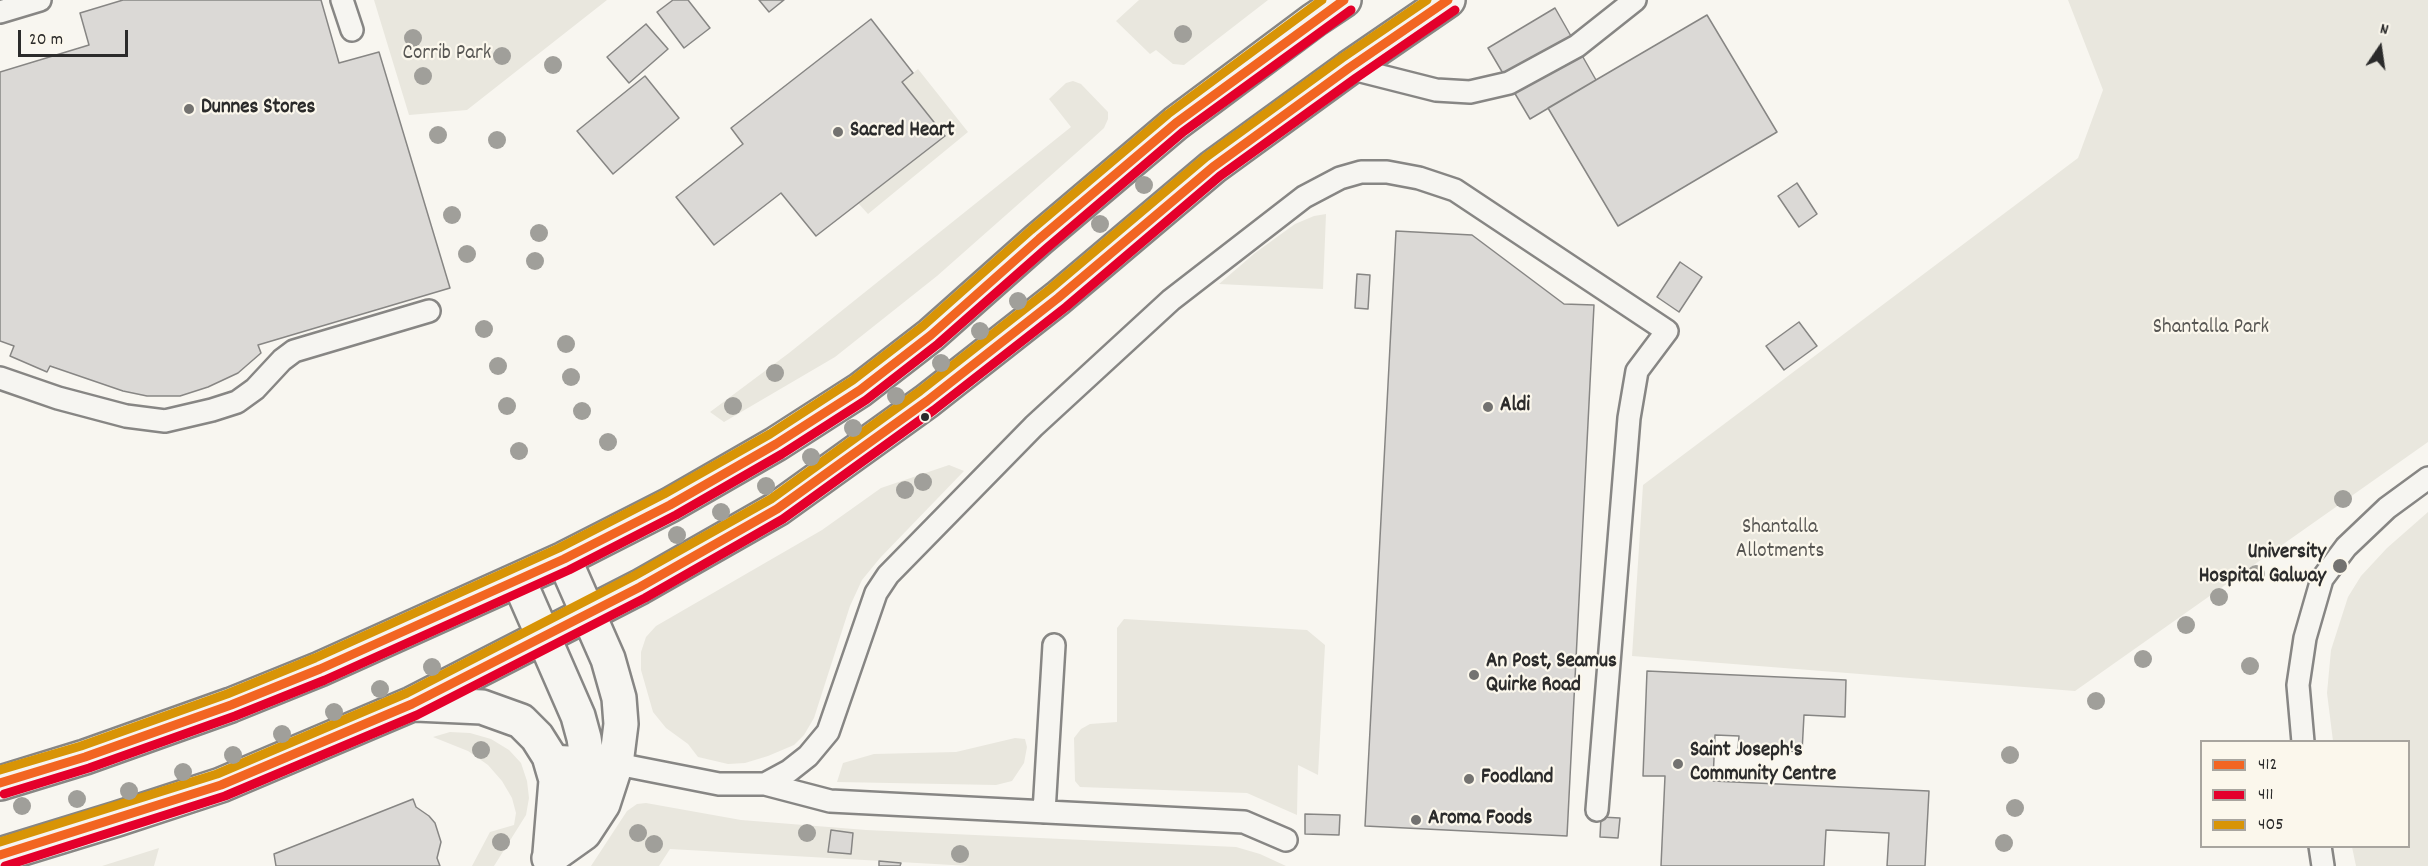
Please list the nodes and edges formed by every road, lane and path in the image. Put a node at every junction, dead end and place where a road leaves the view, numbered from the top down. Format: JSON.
{"nodes":[{"id":1,"x":40,"y":0,"type":"edge"},
{"id":2,"x":342,"y":0,"type":"edge"},
{"id":3,"x":1344,"y":0,"type":"edge"},
{"id":4,"x":1448,"y":0,"type":"edge"},
{"id":5,"x":1635,"y":0,"type":"edge"},
{"id":6,"x":0,"y":12,"type":"edge"},
{"id":7,"x":352,"y":30,"type":"dead end"},
{"id":8,"x":1349,"y":68,"type":"junction"},
{"id":9,"x":429,"y":312,"type":"dead end"},
{"id":10,"x":0,"y":378,"type":"edge"},
{"id":11,"x":2428,"y":478,"type":"edge"},
{"id":12,"x":564,"y":559,"type":"junction"},
{"id":13,"x":519,"y":581,"type":"junction"},
{"id":14,"x":590,"y":614,"type":"junction"},
{"id":15,"x":545,"y":637,"type":"junction"},
{"id":16,"x":1054,"y":645,"type":"dead end"},
{"id":17,"x":412,"y":704,"type":"junction"},
{"id":18,"x":2303,"y":740,"type":"edge"},
{"id":19,"x":549,"y":756,"type":"junction"},
{"id":20,"x":602,"y":761,"type":"junction"},
{"id":21,"x":0,"y":783,"type":"edge"},
{"id":22,"x":765,"y":784,"type":"junction"},
{"id":23,"x":1597,"y":810,"type":"dead end"},
{"id":24,"x":1044,"y":812,"type":"junction"},
{"id":25,"x":1286,"y":840,"type":"dead end"},
{"id":26,"x":2320,"y":848,"type":"edge"},
{"id":27,"x":0,"y":855,"type":"edge"},
{"id":28,"x":547,"y":862,"type":"edge"},
{"id":29,"x":2323,"y":866,"type":"edge"}],
"edges":[{"from":1,"to":6,"type":"lane"},
{"from":2,"to":7,"type":"lane"},
{"from":3,"to":12,"type":"main road"},
{"from":4,"to":8,"type":"main road"},
{"from":5,"to":8,"type":"lane"},
{"from":8,"to":14,"type":"main road"},
{"from":9,"to":10,"type":"lane"},
{"from":11,"to":18,"type":"lane"},
{"from":12,"to":13,"type":"main road"},
{"from":12,"to":14,"type":"main road"},
{"from":13,"to":15,"type":"main road"},
{"from":13,"to":21,"type":"main road"},
{"from":14,"to":15,"type":"main road"},
{"from":14,"to":20,"type":"main road"},
{"from":15,"to":17,"type":"main road"},
{"from":15,"to":20,"type":"main road"},
{"from":16,"to":24,"type":"lane"},
{"from":17,"to":19,"type":"main road"},
{"from":17,"to":27,"type":"main road"},
{"from":19,"to":20,"type":"lane"},
{"from":19,"to":28,"type":"main road"},
{"from":20,"to":22,"type":"lane"},
{"from":20,"to":28,"type":"main road"},
{"from":22,"to":23,"type":"lane"},
{"from":22,"to":24,"type":"lane"},
{"from":24,"to":25,"type":"lane"},
{"from":26,"to":29,"type":"lane"}]}
